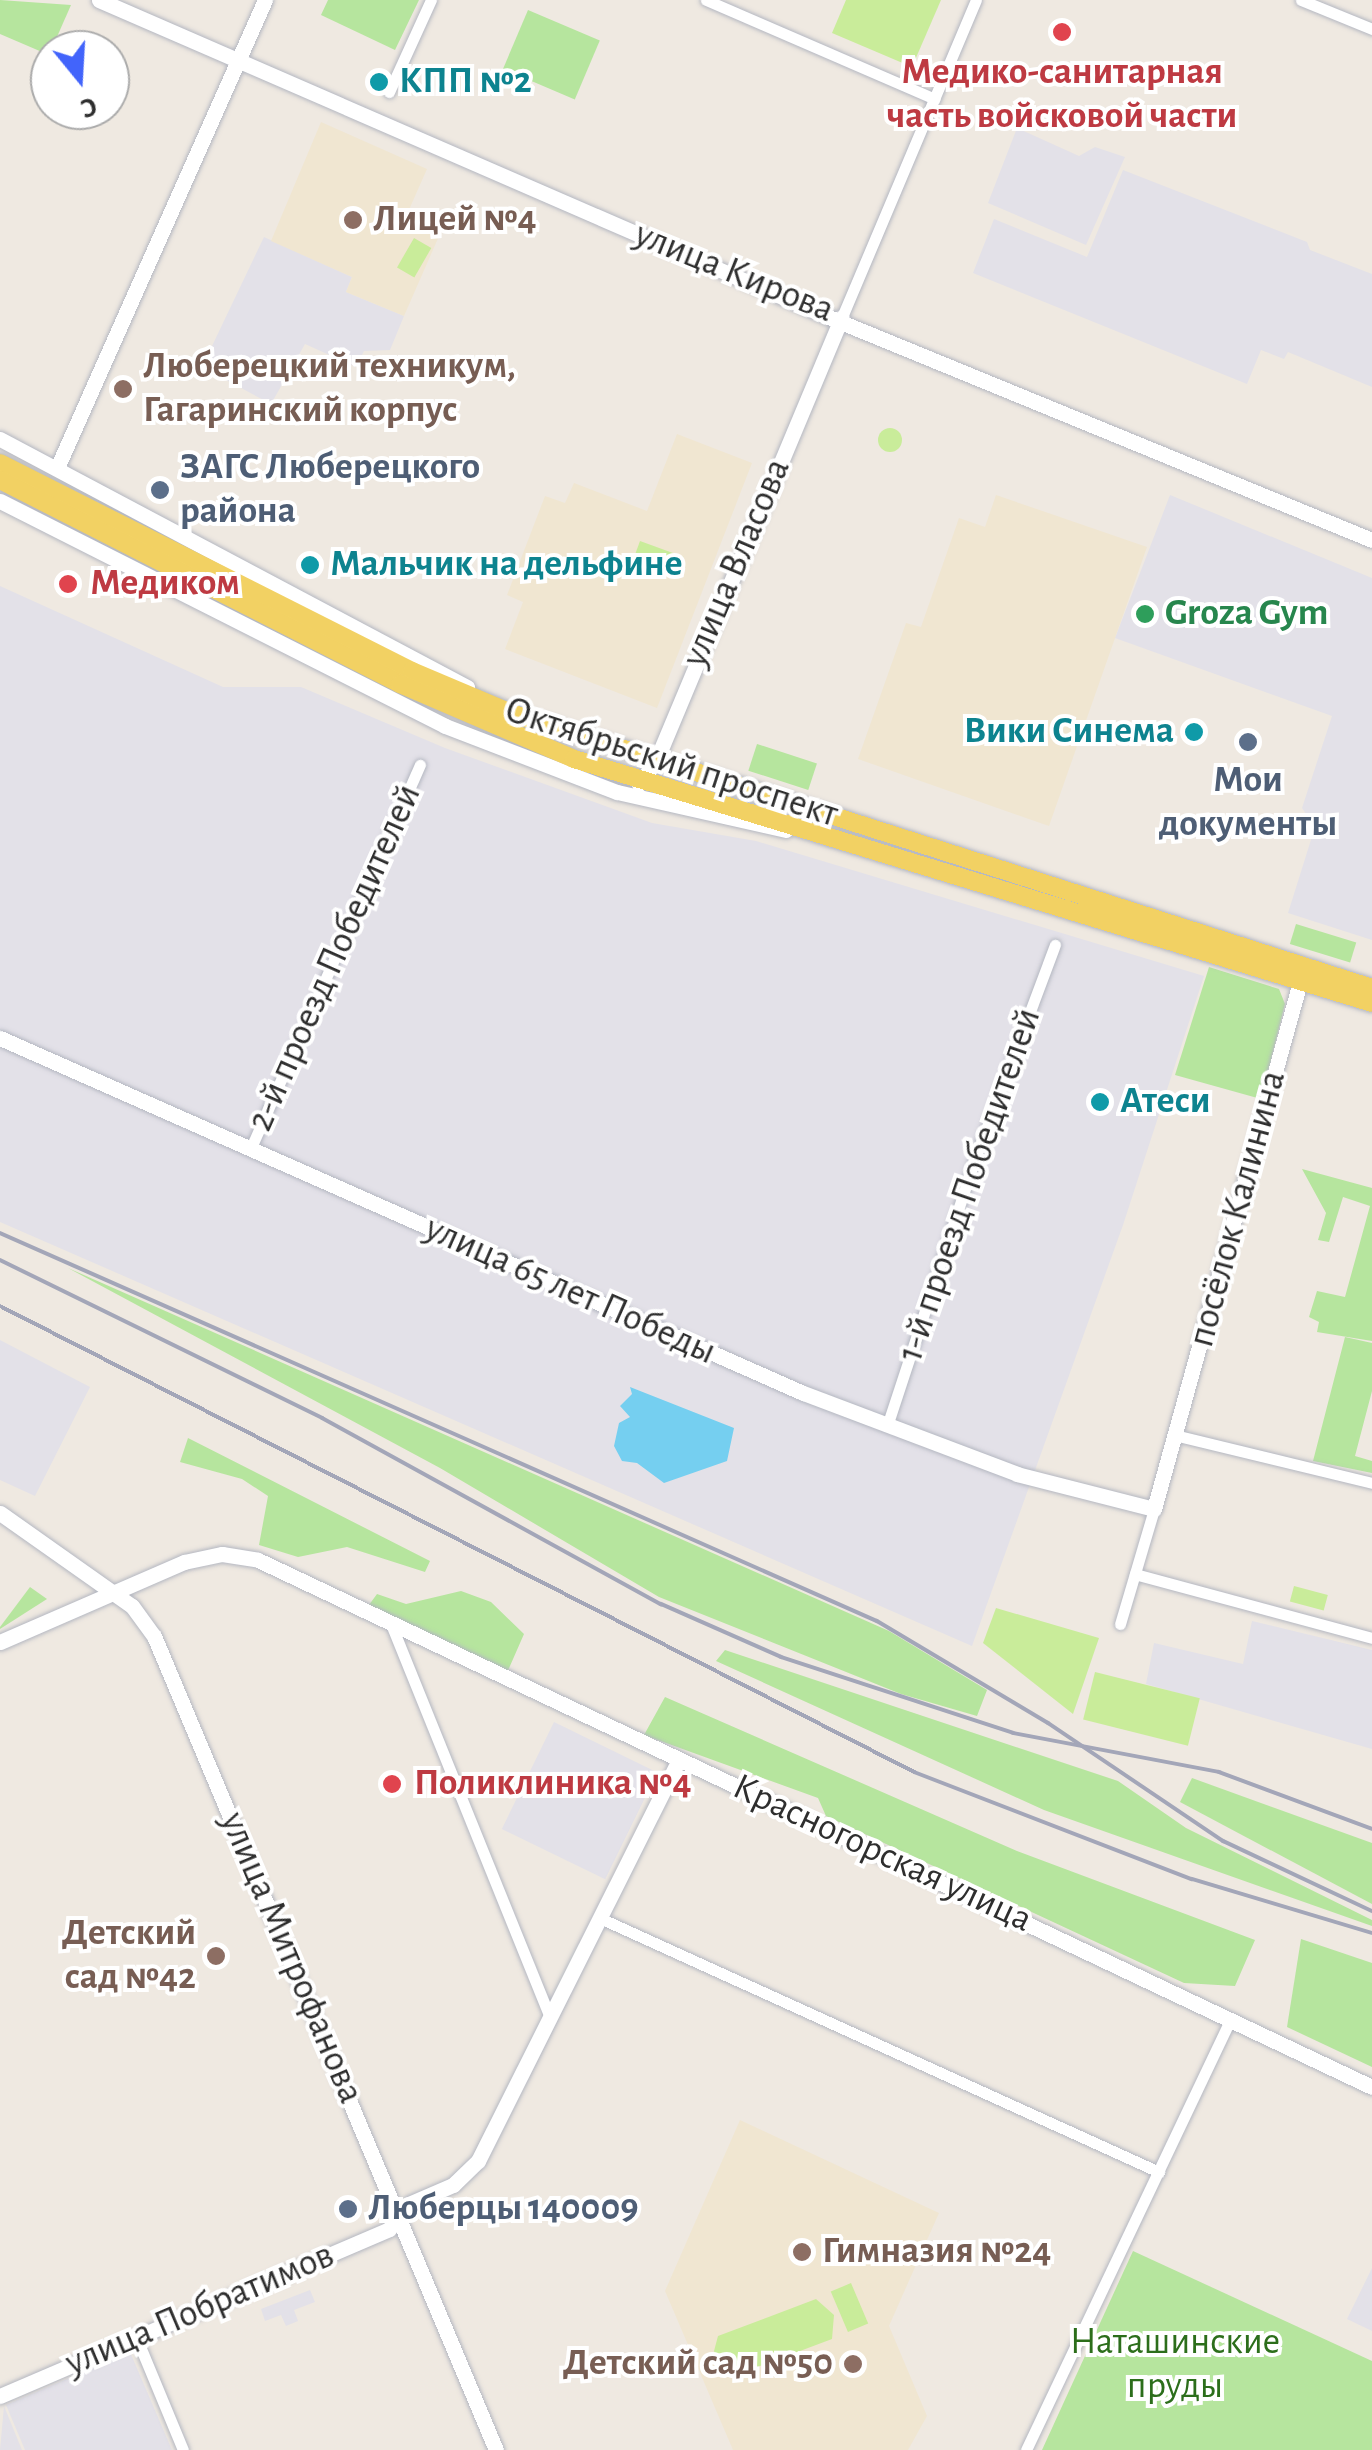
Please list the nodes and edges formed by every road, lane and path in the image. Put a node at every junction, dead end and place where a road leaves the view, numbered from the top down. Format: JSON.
{"nodes":[{"id":1,"x":99,"y":0,"type":"edge"},
{"id":2,"x":265,"y":0,"type":"edge"},
{"id":3,"x":431,"y":0,"type":"edge"},
{"id":4,"x":706,"y":0,"type":"edge"},
{"id":5,"x":976,"y":0,"type":"edge"},
{"id":6,"x":1301,"y":0,"type":"edge"},
{"id":7,"x":1372,"y":29,"type":"edge"},
{"id":8,"x":238,"y":62,"type":"junction"},
{"id":9,"x":389,"y":92,"type":"dead end"},
{"id":10,"x":935,"y":99,"type":"junction"},
{"id":11,"x":842,"y":317,"type":"junction"},
{"id":12,"x":0,"y":439,"type":"edge"},
{"id":13,"x":0,"y":463,"type":"edge"},
{"id":14,"x":57,"y":468,"type":"junction"},
{"id":15,"x":0,"y":480,"type":"edge"},
{"id":16,"x":0,"y":501,"type":"edge"},
{"id":17,"x":1372,"y":540,"type":"edge"},
{"id":18,"x":514,"y":714,"type":"junction"},
{"id":19,"x":656,"y":761,"type":"junction"},
{"id":20,"x":420,"y":765,"type":"dead end"},
{"id":21,"x":645,"y":781,"type":"junction"},
{"id":22,"x":617,"y":792,"type":"junction"},
{"id":23,"x":873,"y":846,"type":"junction"},
{"id":24,"x":1055,"y":945,"type":"dead end"},
{"id":25,"x":1302,"y":974,"type":"junction"},
{"id":26,"x":1372,"y":988,"type":"edge"},
{"id":27,"x":1372,"y":1004,"type":"edge"},
{"id":28,"x":0,"y":1038,"type":"edge"},
{"id":29,"x":250,"y":1150,"type":"junction"},
{"id":30,"x":886,"y":1426,"type":"junction"},
{"id":31,"x":1174,"y":1435,"type":"junction"},
{"id":32,"x":1372,"y":1483,"type":"edge"},
{"id":33,"x":1154,"y":1509,"type":"junction"},
{"id":34,"x":0,"y":1513,"type":"edge"},
{"id":35,"x":1135,"y":1574,"type":"junction"},
{"id":36,"x":112,"y":1593,"type":"junction"},
{"id":37,"x":390,"y":1624,"type":"junction"},
{"id":38,"x":1120,"y":1624,"type":"dead end"},
{"id":39,"x":1372,"y":1638,"type":"edge"},
{"id":40,"x":0,"y":1642,"type":"edge"},
{"id":41,"x":678,"y":1762,"type":"junction"},
{"id":42,"x":602,"y":1919,"type":"junction"},
{"id":43,"x":550,"y":2018,"type":"junction"},
{"id":44,"x":1231,"y":2019,"type":"junction"},
{"id":45,"x":1372,"y":2087,"type":"edge"},
{"id":46,"x":1159,"y":2172,"type":"junction"},
{"id":47,"x":399,"y":2222,"type":"junction"},
{"id":48,"x":136,"y":2339,"type":"junction"},
{"id":49,"x":0,"y":2396,"type":"edge"},
{"id":50,"x":184,"y":2450,"type":"edge"},
{"id":51,"x":496,"y":2450,"type":"edge"},
{"id":52,"x":1026,"y":2450,"type":"edge"}],
"edges":[{"from":1,"to":8,"type":"street","name":"улица Кирова"},
{"from":2,"to":8,"type":"street"},
{"from":3,"to":9,"type":"street"},
{"from":4,"to":10,"type":"street"},
{"from":5,"to":10,"type":"street"},
{"from":6,"to":7,"type":"street"},
{"from":8,"to":11,"type":"street","name":"улица Кирова"},
{"from":8,"to":14,"type":"street"},
{"from":10,"to":11,"type":"street"},
{"from":11,"to":17,"type":"street","name":"улица Кирова"},
{"from":11,"to":19,"type":"street","name":"улица Власова"},
{"from":12,"to":14,"type":"street"},
{"from":13,"to":18,"type":"main road","name":"Октябрьский проспект"},
{"from":14,"to":18,"type":"street"},
{"from":15,"to":21,"type":"main road","name":"Октябрьский проспект"},
{"from":16,"to":22,"type":"street"},
{"from":18,"to":19,"type":"main road","name":"Октябрьский проспект"},
{"from":19,"to":21,"type":"street","name":"улица Власова"},
{"from":19,"to":25,"type":"main road","name":"Октябрьский проспект"},
{"from":20,"to":29,"type":"street","name":"2-й проезд Победителей"},
{"from":21,"to":22,"type":"street"},
{"from":21,"to":23,"type":"main road","name":"Октябрьский проспект"},
{"from":22,"to":23,"type":"street"},
{"from":23,"to":25,"type":"main road","name":"Октябрьский проспект"},
{"from":24,"to":30,"type":"street","name":"1-й проезд Победителей"},
{"from":25,"to":26,"type":"main road","name":"Октябрьский проспект"},
{"from":25,"to":27,"type":"main road","name":"Октябрьский проспект"},
{"from":25,"to":31,"type":"street","name":"посёлок Калинина"},
{"from":28,"to":29,"type":"street","name":"улица 65 лет Победы"},
{"from":29,"to":30,"type":"street","name":"улица 65 лет Победы"},
{"from":30,"to":33,"type":"street","name":"улица 65 лет Победы"},
{"from":31,"to":32,"type":"street"},
{"from":31,"to":33,"type":"street","name":"посёлок Калинина"},
{"from":33,"to":35,"type":"street","name":"посёлок Калинина"},
{"from":34,"to":36,"type":"street","name":"улица Митрофанова"},
{"from":35,"to":38,"type":"street","name":"посёлок Калинина"},
{"from":35,"to":39,"type":"street"},
{"from":36,"to":37,"type":"street","name":"Красногорская улица"},
{"from":36,"to":40,"type":"street"},
{"from":36,"to":47,"type":"street","name":"улица Митрофанова"},
{"from":37,"to":41,"type":"street","name":"Красногорская улица"},
{"from":37,"to":43,"type":"street"},
{"from":41,"to":42,"type":"street","name":"улица Побратимов"},
{"from":41,"to":44,"type":"street","name":"Красногорская улица"},
{"from":42,"to":43,"type":"street","name":"улица Побратимов"},
{"from":42,"to":46,"type":"street"},
{"from":43,"to":47,"type":"street","name":"улица Побратимов"},
{"from":44,"to":45,"type":"street","name":"Красногорская улица"},
{"from":44,"to":46,"type":"street"},
{"from":46,"to":52,"type":"street"},
{"from":47,"to":48,"type":"street","name":"улица Побратимов"},
{"from":47,"to":51,"type":"street","name":"улица Митрофанова"},
{"from":48,"to":49,"type":"street","name":"улица Побратимов"},
{"from":48,"to":50,"type":"street"}]}
